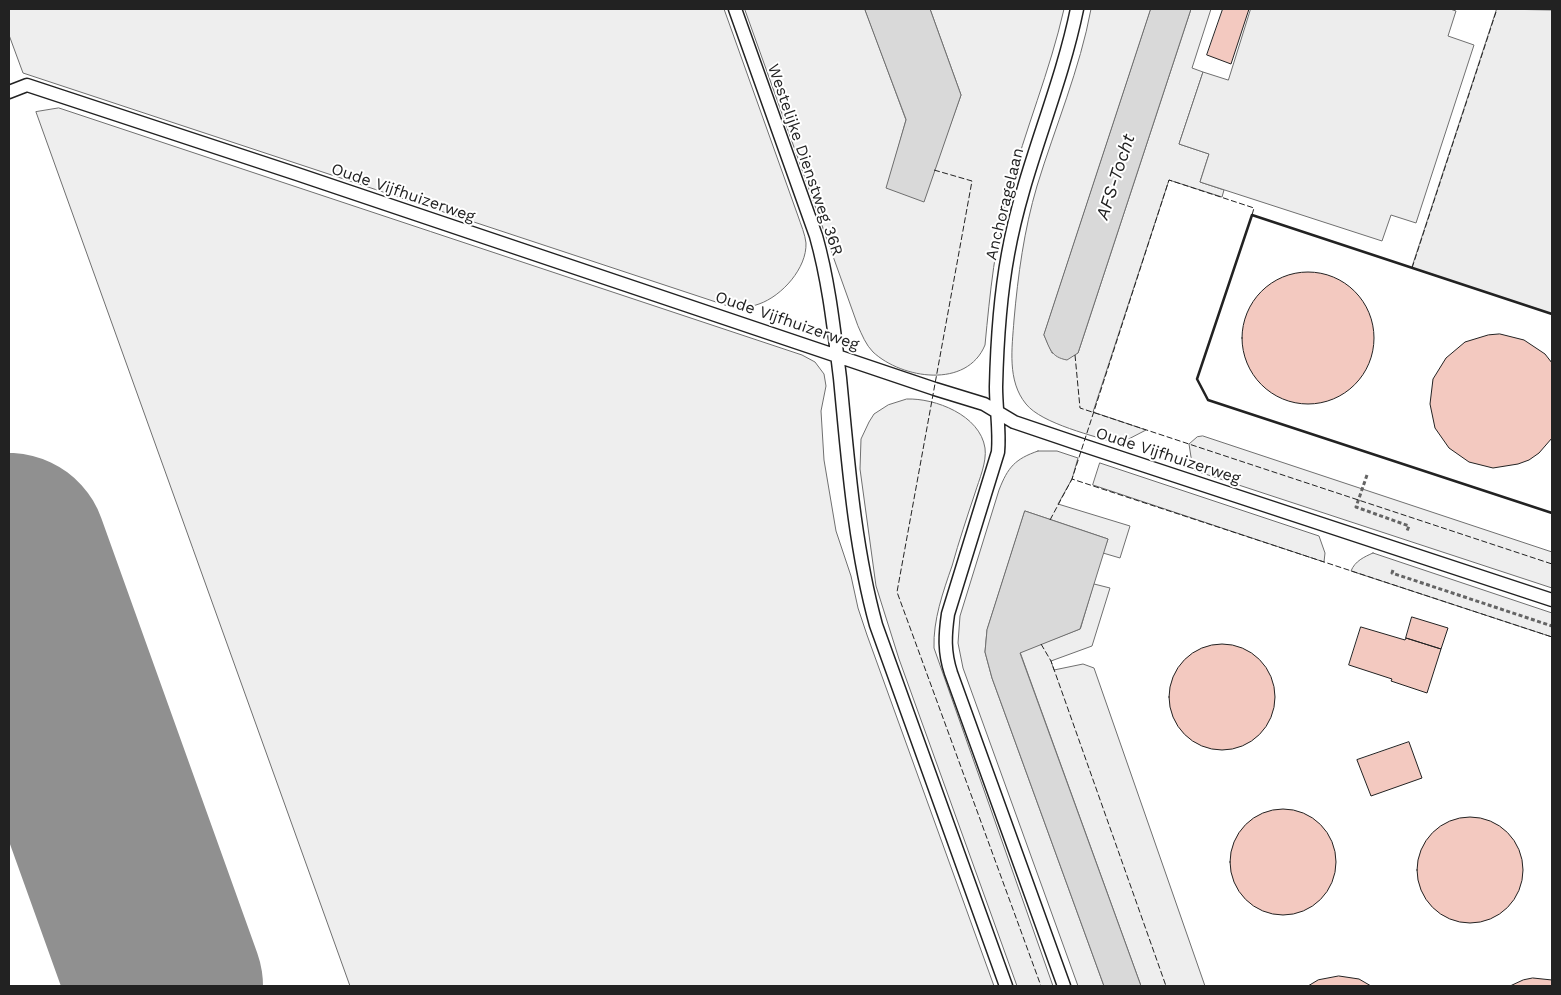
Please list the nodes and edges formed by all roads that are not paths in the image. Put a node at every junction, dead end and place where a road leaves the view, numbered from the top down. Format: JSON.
{"nodes":[{"id":1,"x":735,"y":9,"type":"edge"},
{"id":2,"x":1077,"y":9,"type":"edge"},
{"id":3,"x":9,"y":92,"type":"edge"},
{"id":4,"x":837,"y":355,"type":"junction"},
{"id":5,"x":998,"y":412,"type":"junction"},
{"id":6,"x":1552,"y":600,"type":"edge"},
{"id":7,"x":1006,"y":986,"type":"edge"},
{"id":8,"x":1064,"y":986,"type":"edge"}],
"edges":[{"from":1,"to":4,"type":"lane","name":"Westelijke Dienstweg 36R"},
{"from":2,"to":5,"type":"lane","name":"Anchoragelaan"},
{"from":3,"to":4,"type":"lane","name":"Oude Vijfhuizerweg"},
{"from":4,"to":5,"type":"lane","name":"Oude Vijfhuizerweg"},
{"from":4,"to":7,"type":"lane","name":"Westelijke Dienstweg 36R"},
{"from":5,"to":6,"type":"lane","name":"Oude Vijfhuizerweg"},
{"from":5,"to":8,"type":"lane","name":"Anchoragelaan"}]}
